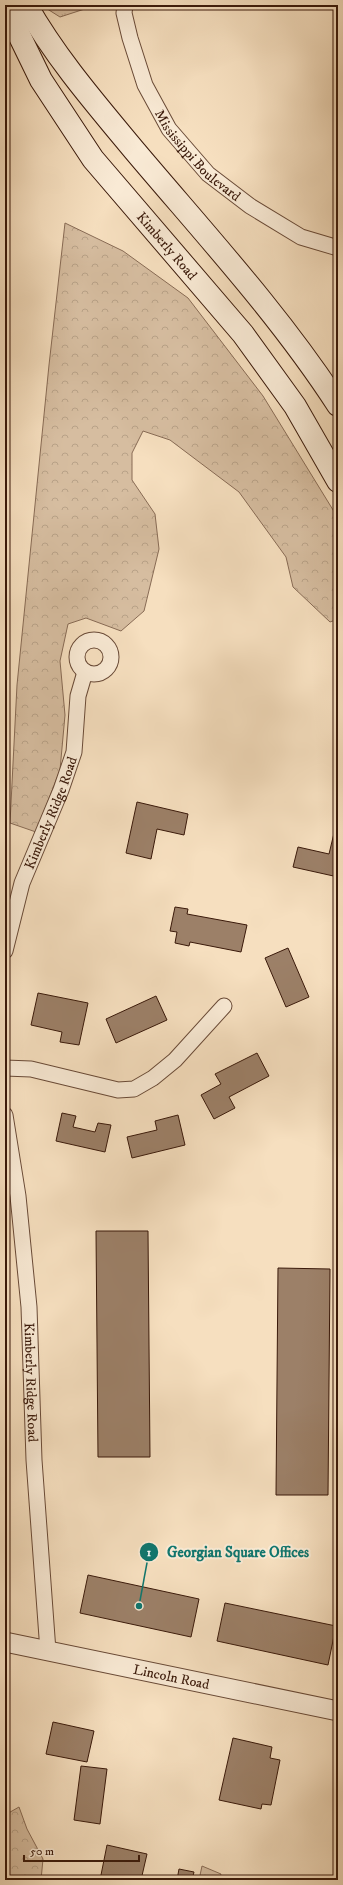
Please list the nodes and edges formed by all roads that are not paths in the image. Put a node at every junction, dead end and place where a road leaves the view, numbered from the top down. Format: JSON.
{"nodes":[{"id":1,"x":26,"y":5,"type":"edge"},
{"id":2,"x":125,"y":5,"type":"edge"},
{"id":3,"x":5,"y":6,"type":"edge"},
{"id":4,"x":338,"y":248,"type":"edge"},
{"id":5,"x":338,"y":405,"type":"edge"},
{"id":6,"x":338,"y":481,"type":"edge"},
{"id":7,"x":85,"y":672,"type":"dead end"},
{"id":8,"x":5,"y":951,"type":"edge"},
{"id":9,"x":224,"y":1006,"type":"dead end"},
{"id":10,"x":5,"y":1068,"type":"edge"},
{"id":11,"x":5,"y":1115,"type":"edge"},
{"id":12,"x":5,"y":1642,"type":"edge"},
{"id":13,"x":48,"y":1651,"type":"junction"},
{"id":14,"x":338,"y":1711,"type":"edge"}],
"edges":[{"from":1,"to":5,"type":"main road"},
{"from":2,"to":4,"type":"street","name":"Mississippi Boulevard"},
{"from":3,"to":6,"type":"main road","name":"Kimberly Road"},
{"from":7,"to":8,"type":"street","name":"Kimberly Ridge Road"},
{"from":9,"to":10,"type":"street"},
{"from":11,"to":13,"type":"street","name":"Kimberly Ridge Road"},
{"from":12,"to":13,"type":"street","name":"Lincoln Road"},
{"from":13,"to":14,"type":"street","name":"Lincoln Road"}]}
